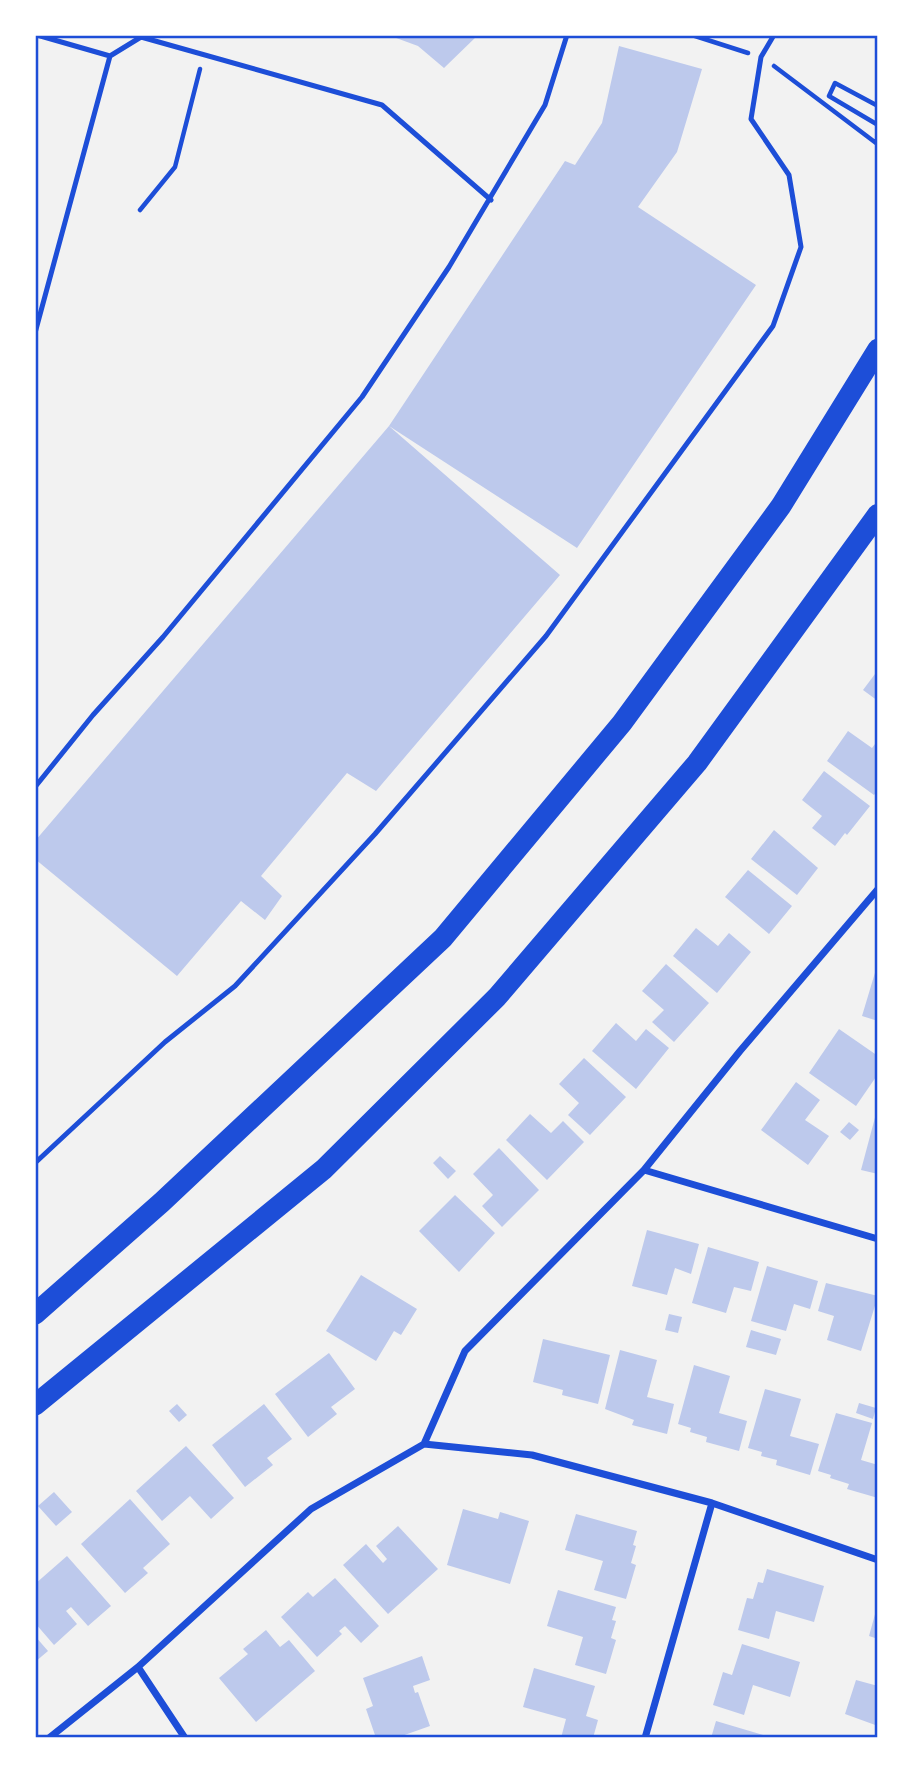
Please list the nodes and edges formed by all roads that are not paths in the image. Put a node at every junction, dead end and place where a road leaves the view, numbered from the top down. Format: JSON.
{"nodes":[{"id":1,"x":37,"y":35,"type":"edge"},
{"id":2,"x":567,"y":35,"type":"edge"},
{"id":3,"x":774,"y":35,"type":"edge"},
{"id":4,"x":110,"y":56,"type":"junction"},
{"id":5,"x":491,"y":200,"type":"junction"},
{"id":6,"x":35,"y":333,"type":"edge"},
{"id":7,"x":878,"y":349,"type":"edge"},
{"id":8,"x":878,"y":514,"type":"edge"},
{"id":9,"x":35,"y":787,"type":"edge"},
{"id":10,"x":878,"y":889,"type":"edge"},
{"id":11,"x":874,"y":900,"type":"edge"},
{"id":12,"x":35,"y":1163,"type":"edge"},
{"id":13,"x":644,"y":1170,"type":"junction"},
{"id":14,"x":878,"y":1239,"type":"edge"},
{"id":15,"x":35,"y":1314,"type":"edge"},
{"id":16,"x":35,"y":1405,"type":"edge"},
{"id":17,"x":424,"y":1444,"type":"junction"},
{"id":18,"x":712,"y":1503,"type":"junction"},
{"id":19,"x":878,"y":1560,"type":"edge"},
{"id":20,"x":138,"y":1667,"type":"junction"},
{"id":21,"x":49,"y":1738,"type":"edge"},
{"id":22,"x":185,"y":1738,"type":"edge"},
{"id":23,"x":645,"y":1738,"type":"edge"}],
"edges":[{"from":1,"to":4,"type":"lane"},
{"from":2,"to":5,"type":"lane"},
{"from":3,"to":12,"type":"lane"},
{"from":4,"to":5,"type":"lane"},
{"from":4,"to":6,"type":"lane"},
{"from":5,"to":9,"type":"lane"},
{"from":7,"to":15,"type":"highway"},
{"from":8,"to":16,"type":"highway"},
{"from":10,"to":11,"type":"street"},
{"from":11,"to":13,"type":"street"},
{"from":13,"to":14,"type":"street"},
{"from":13,"to":17,"type":"street"},
{"from":17,"to":18,"type":"street"},
{"from":17,"to":20,"type":"street"},
{"from":18,"to":19,"type":"street"},
{"from":18,"to":23,"type":"street"},
{"from":20,"to":21,"type":"street"},
{"from":20,"to":22,"type":"street"}]}
